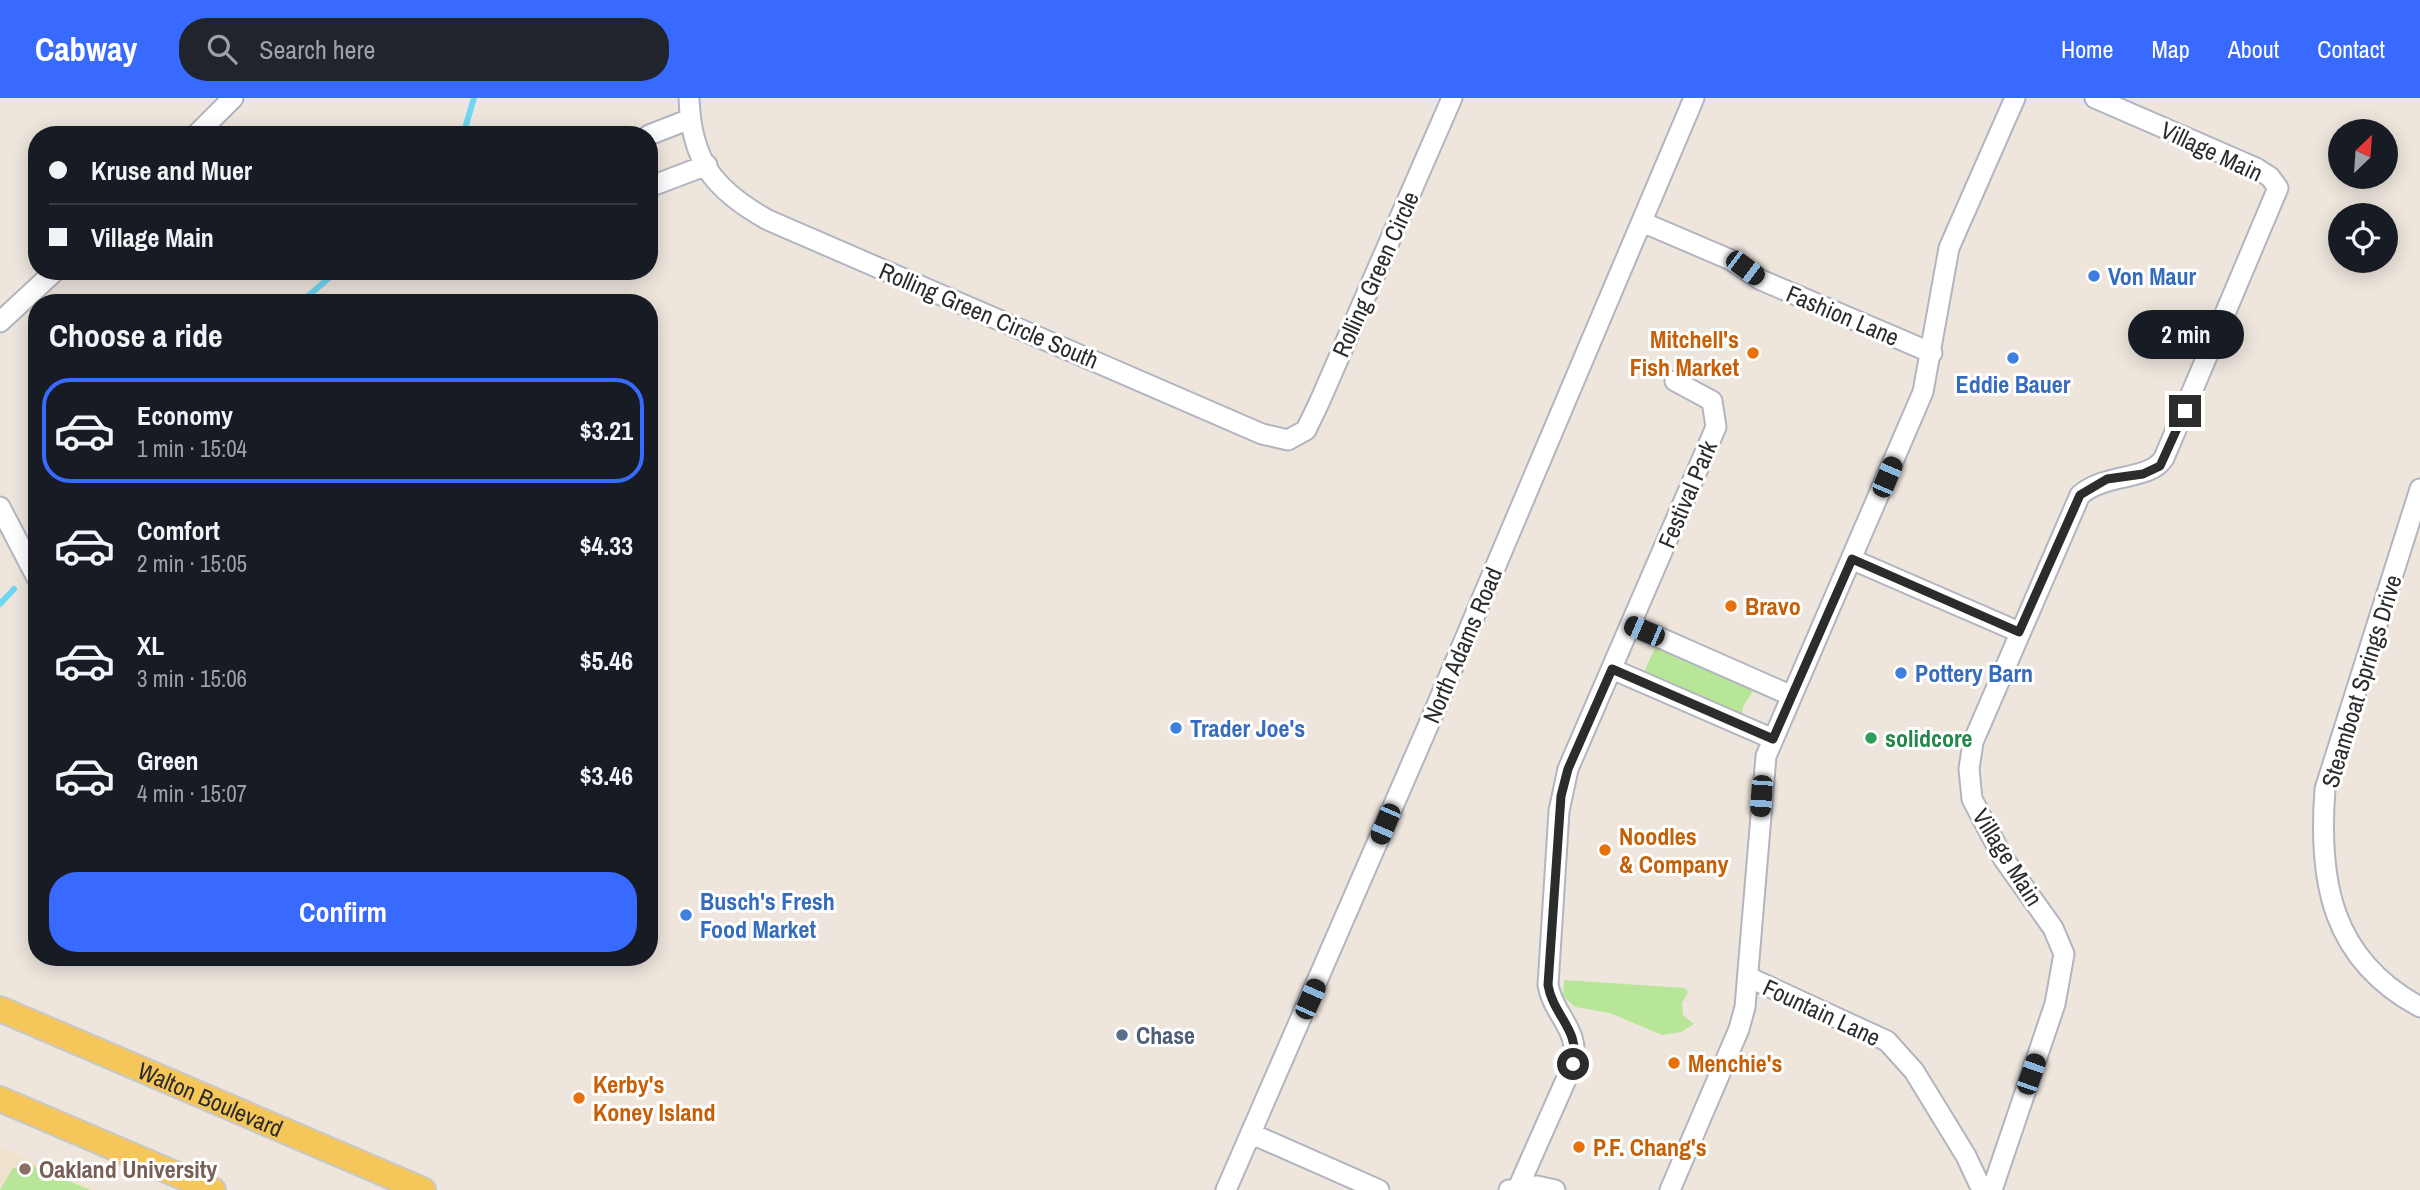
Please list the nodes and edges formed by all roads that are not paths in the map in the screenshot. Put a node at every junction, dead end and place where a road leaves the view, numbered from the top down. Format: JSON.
{"nodes":[{"id":1,"x":233,"y":98,"type":"edge"},
{"id":2,"x":689,"y":98,"type":"edge"},
{"id":3,"x":1452,"y":98,"type":"edge"},
{"id":4,"x":1694,"y":98,"type":"edge"},
{"id":5,"x":2015,"y":98,"type":"edge"},
{"id":6,"x":2095,"y":98,"type":"edge"},
{"id":7,"x":690,"y":119,"type":"junction"},
{"id":8,"x":205,"y":126,"type":"edge"},
{"id":9,"x":658,"y":131,"type":"edge"},
{"id":10,"x":707,"y":165,"type":"junction"},
{"id":11,"x":658,"y":184,"type":"edge"},
{"id":12,"x":1642,"y":222,"type":"junction"},
{"id":13,"x":45,"y":280,"type":"edge"},
{"id":14,"x":30,"y":294,"type":"edge"},
{"id":15,"x":28,"y":296,"type":"edge"},
{"id":16,"x":0,"y":322,"type":"edge"},
{"id":17,"x":1932,"y":354,"type":"junction"},
{"id":18,"x":1675,"y":381,"type":"dead end"},
{"id":19,"x":1287,"y":440,"type":"joint"},
{"id":20,"x":2420,"y":489,"type":"edge"},
{"id":21,"x":0,"y":507,"type":"edge"},
{"id":22,"x":1852,"y":559,"type":"junction"},
{"id":23,"x":28,"y":561,"type":"edge"},
{"id":24,"x":1631,"y":625,"type":"junction"},
{"id":25,"x":2019,"y":632,"type":"junction"},
{"id":26,"x":1612,"y":669,"type":"junction"},
{"id":27,"x":1792,"y":696,"type":"junction"},
{"id":28,"x":1773,"y":739,"type":"junction"},
{"id":29,"x":1748,"y":977,"type":"junction"},
{"id":30,"x":2420,"y":1007,"type":"edge"},
{"id":31,"x":0,"y":1009,"type":"edge"},
{"id":32,"x":0,"y":1099,"type":"edge"},
{"id":33,"x":1252,"y":1134,"type":"junction"},
{"id":34,"x":388,"y":1183,"type":"edge"},
{"id":35,"x":1513,"y":1189,"type":"edge"},
{"id":36,"x":213,"y":1190,"type":"edge"},
{"id":37,"x":423,"y":1190,"type":"edge"},
{"id":38,"x":1226,"y":1190,"type":"edge"},
{"id":39,"x":1379,"y":1190,"type":"edge"},
{"id":40,"x":1555,"y":1190,"type":"edge"},
{"id":41,"x":1670,"y":1190,"type":"edge"},
{"id":42,"x":1982,"y":1190,"type":"edge"},
{"id":43,"x":1992,"y":1190,"type":"edge"}],
"edges":[{"from":1,"to":8,"type":"street"},
{"from":2,"to":7,"type":"street","name":"Rolling Green Circle South"},
{"from":3,"to":19,"type":"street","name":"Rolling Green Circle"},
{"from":4,"to":12,"type":"street","name":"North Adams Road"},
{"from":5,"to":17,"type":"street"},
{"from":6,"to":25,"type":"street","name":"Village Main"},
{"from":7,"to":9,"type":"street"},
{"from":7,"to":10,"type":"street","name":"Rolling Green Circle South"},
{"from":10,"to":11,"type":"street"},
{"from":10,"to":19,"type":"street","name":"Rolling Green Circle South"},
{"from":12,"to":17,"type":"street","name":"Fashion Lane"},
{"from":12,"to":33,"type":"street","name":"North Adams Road"},
{"from":13,"to":14,"type":"street"},
{"from":15,"to":16,"type":"street"},
{"from":17,"to":22,"type":"street"},
{"from":18,"to":24,"type":"street","name":"Festival Park"},
{"from":20,"to":30,"type":"street","name":"Steamboat Springs Drive"},
{"from":21,"to":23,"type":"street"},
{"from":22,"to":25,"type":"street"},
{"from":22,"to":27,"type":"street"},
{"from":24,"to":26,"type":"street","name":"Festival Park"},
{"from":24,"to":27,"type":"street"},
{"from":25,"to":43,"type":"street","name":"Village Main"},
{"from":26,"to":28,"type":"street"},
{"from":26,"to":35,"type":"street","name":"Festival Park"},
{"from":27,"to":28,"type":"street"},
{"from":28,"to":29,"type":"street"},
{"from":29,"to":41,"type":"street"},
{"from":29,"to":42,"type":"street","name":"Fountain Lane"},
{"from":31,"to":34,"type":"main road","name":"Walton Boulevard"},
{"from":32,"to":36,"type":"main road"},
{"from":33,"to":38,"type":"street","name":"North Adams Road"},
{"from":33,"to":39,"type":"street"},
{"from":34,"to":37,"type":"main road","name":"Walton Boulevard"},
{"from":35,"to":40,"type":"street"}]}
